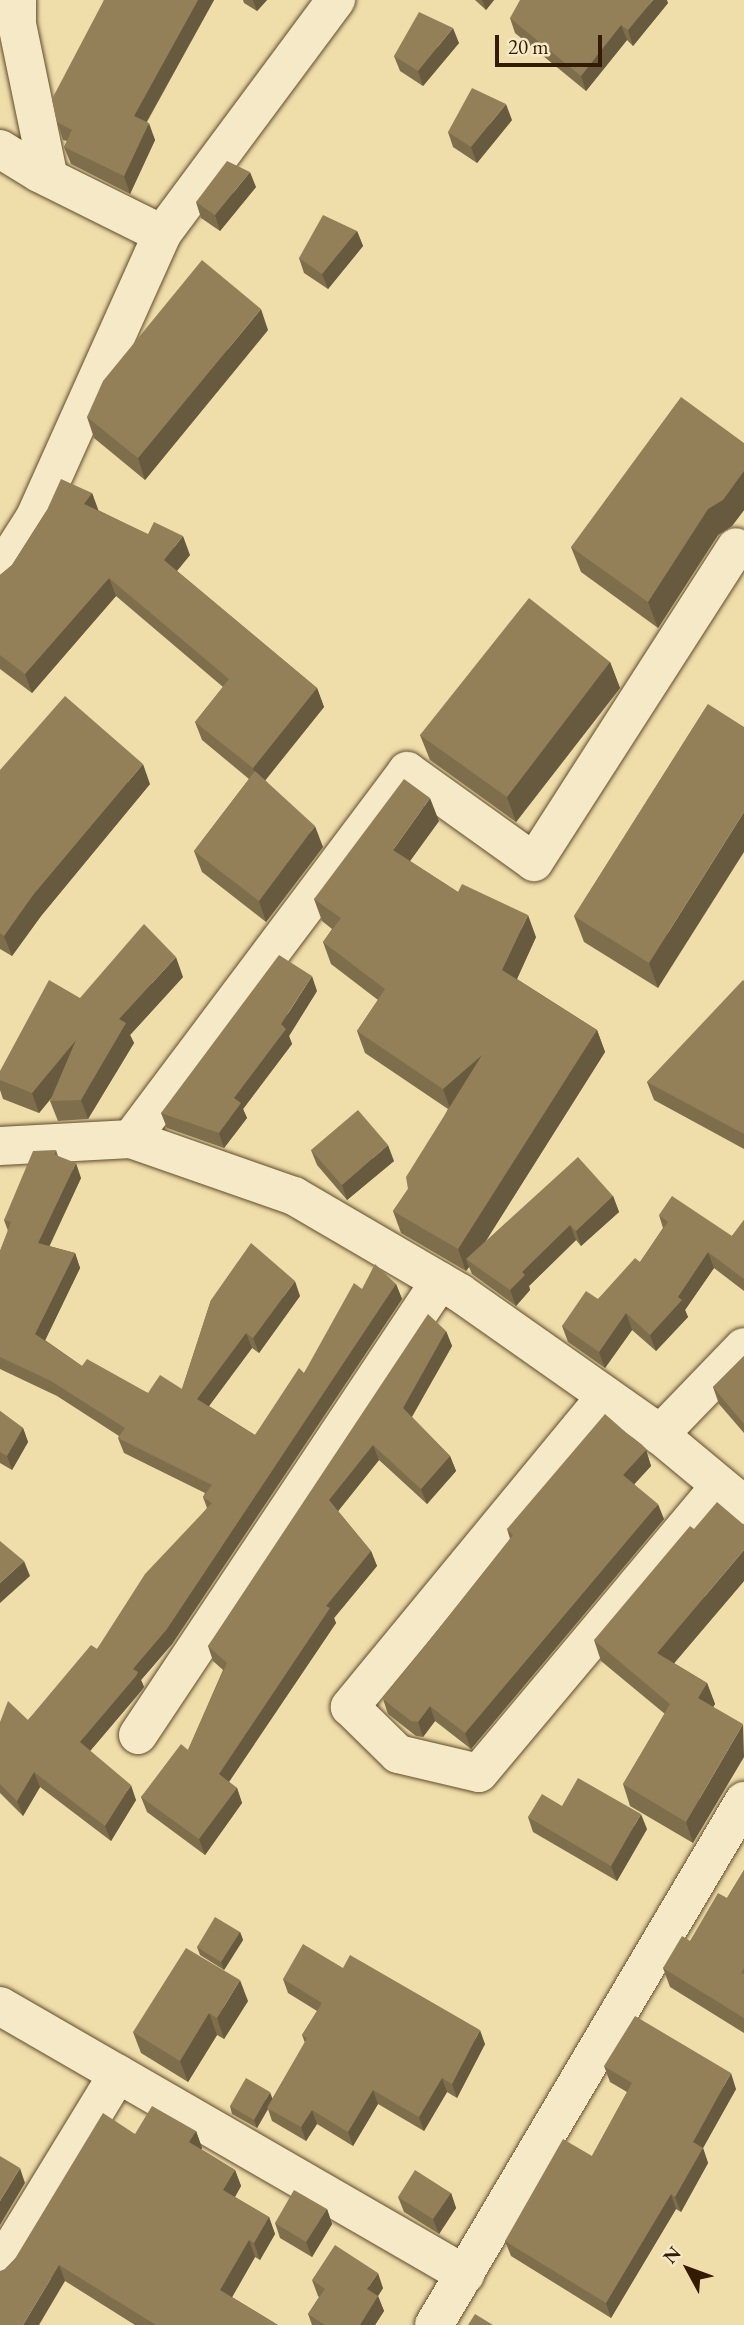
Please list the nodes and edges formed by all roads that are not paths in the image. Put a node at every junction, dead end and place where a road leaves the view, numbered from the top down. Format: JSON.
{"nodes":[{"id":1,"x":17,"y":0,"type":"edge"},
{"id":2,"x":336,"y":0,"type":"edge"},
{"id":3,"x":0,"y":149,"type":"edge"},
{"id":4,"x":49,"y":178,"type":"junction"},
{"id":5,"x":162,"y":234,"type":"junction"},
{"id":6,"x":736,"y":547,"type":"dead end"},
{"id":7,"x":0,"y":572,"type":"edge"},
{"id":8,"x":131,"y":1139,"type":"junction"},
{"id":9,"x":0,"y":1146,"type":"edge"},
{"id":10,"x":440,"y":1281,"type":"junction"},
{"id":11,"x":744,"y":1347,"type":"edge"},
{"id":12,"x":606,"y":1396,"type":"junction"},
{"id":13,"x":659,"y":1434,"type":"junction"},
{"id":14,"x":732,"y":1496,"type":"edge"},
{"id":15,"x":138,"y":1735,"type":"dead end"},
{"id":16,"x":744,"y":1801,"type":"edge"},
{"id":17,"x":0,"y":2007,"type":"edge"},
{"id":18,"x":118,"y":2074,"type":"junction"},
{"id":19,"x":0,"y":2267,"type":"edge"},
{"id":20,"x":465,"y":2274,"type":"junction"},
{"id":21,"x":434,"y":2325,"type":"edge"}],
"edges":[{"from":1,"to":4,"type":"street"},
{"from":2,"to":5,"type":"street"},
{"from":3,"to":4,"type":"street"},
{"from":4,"to":5,"type":"street"},
{"from":5,"to":7,"type":"street"},
{"from":6,"to":8,"type":"street"},
{"from":8,"to":9,"type":"street"},
{"from":8,"to":10,"type":"street"},
{"from":10,"to":12,"type":"street"},
{"from":10,"to":15,"type":"street"},
{"from":11,"to":13,"type":"street"},
{"from":12,"to":13,"type":"street"},
{"from":12,"to":14,"type":"street"},
{"from":13,"to":14,"type":"street"},
{"from":16,"to":20,"type":"street"},
{"from":17,"to":18,"type":"street"},
{"from":18,"to":19,"type":"street"},
{"from":18,"to":20,"type":"street"},
{"from":20,"to":21,"type":"street"}]}
